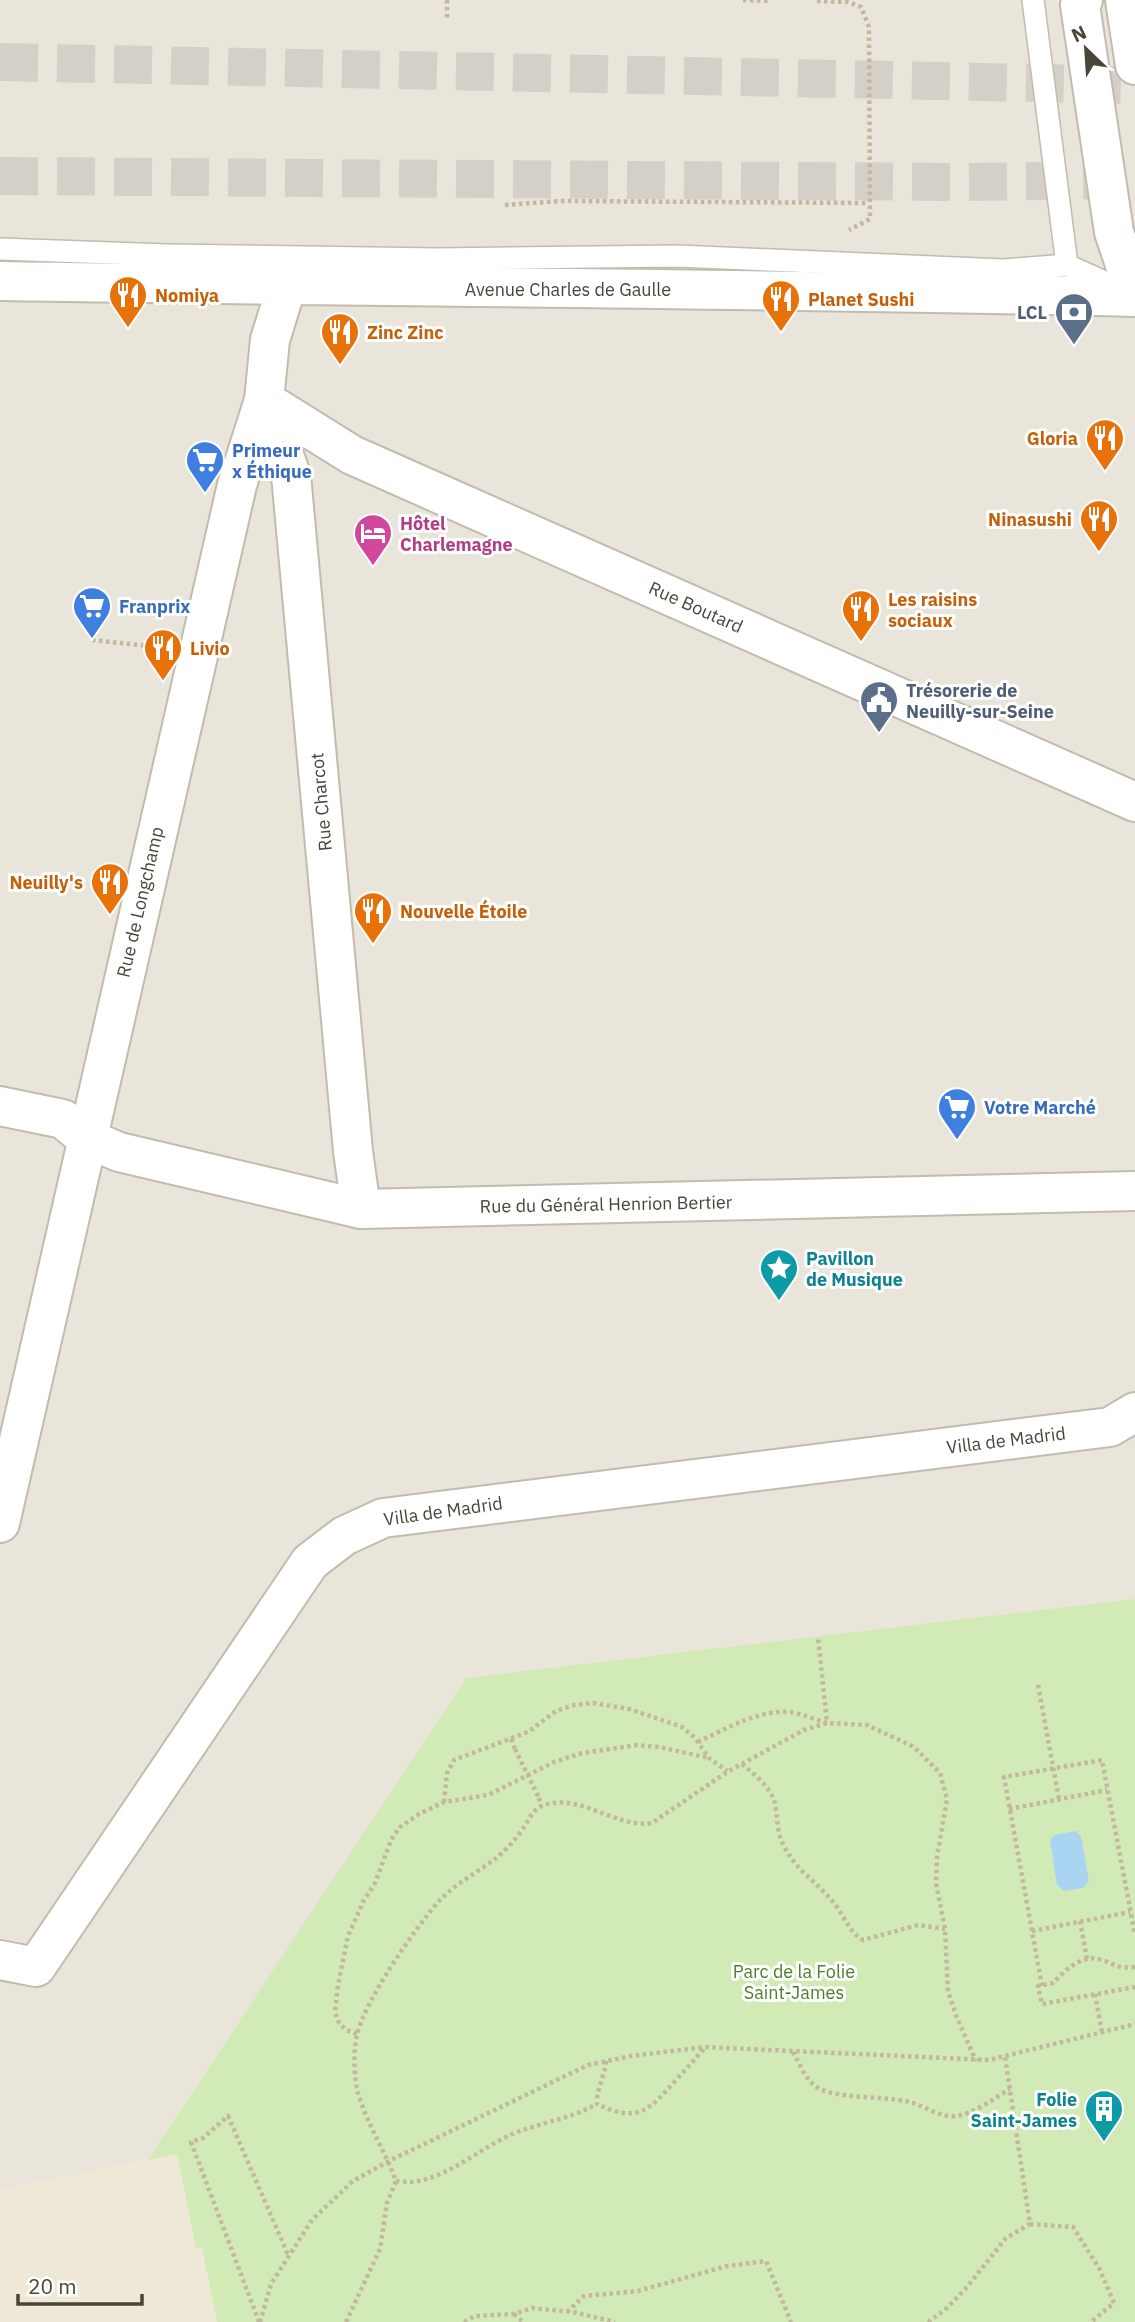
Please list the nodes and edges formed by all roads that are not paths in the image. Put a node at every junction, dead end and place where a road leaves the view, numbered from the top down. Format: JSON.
{"nodes":[{"id":1,"x":1033,"y":0,"type":"edge"},
{"id":2,"x":1083,"y":0,"type":"edge"},
{"id":3,"x":1125,"y":0,"type":"edge"},
{"id":4,"x":1135,"y":65,"type":"edge"},
{"id":5,"x":0,"y":249,"type":"edge"},
{"id":6,"x":1067,"y":265,"type":"junction"},
{"id":7,"x":0,"y":281,"type":"edge"},
{"id":8,"x":287,"y":285,"type":"junction"},
{"id":9,"x":1135,"y":296,"type":"edge"},
{"id":10,"x":264,"y":400,"type":"junction"},
{"id":11,"x":1135,"y":802,"type":"edge"},
{"id":12,"x":0,"y":1106,"type":"edge"},
{"id":13,"x":86,"y":1138,"type":"junction"},
{"id":14,"x":1135,"y":1191,"type":"edge"},
{"id":15,"x":360,"y":1209,"type":"junction"},
{"id":16,"x":1127,"y":1426,"type":"edge"},
{"id":17,"x":0,"y":1522,"type":"edge"},
{"id":18,"x":0,"y":1960,"type":"edge"}],
"edges":[{"from":1,"to":6,"type":"lane"},
{"from":2,"to":9,"type":"street"},
{"from":3,"to":4,"type":"street"},
{"from":5,"to":6,"type":"lane"},
{"from":6,"to":9,"type":"lane"},
{"from":7,"to":8,"type":"street","name":"Avenue Charles de Gaulle"},
{"from":8,"to":9,"type":"street","name":"Avenue Charles de Gaulle"},
{"from":8,"to":10,"type":"street","name":"Rue de Longchamp"},
{"from":10,"to":11,"type":"street","name":"Rue Boutard"},
{"from":10,"to":13,"type":"street","name":"Rue de Longchamp"},
{"from":10,"to":15,"type":"street","name":"Rue Charcot"},
{"from":12,"to":13,"type":"street","name":"Rue du Général Henrion Bertier"},
{"from":13,"to":15,"type":"street","name":"Rue du Général Henrion Bertier"},
{"from":13,"to":17,"type":"street","name":"Rue de Longchamp"},
{"from":14,"to":15,"type":"street","name":"Rue du Général Henrion Bertier"},
{"from":16,"to":18,"type":"street","name":"Villa de Madrid"}]}
